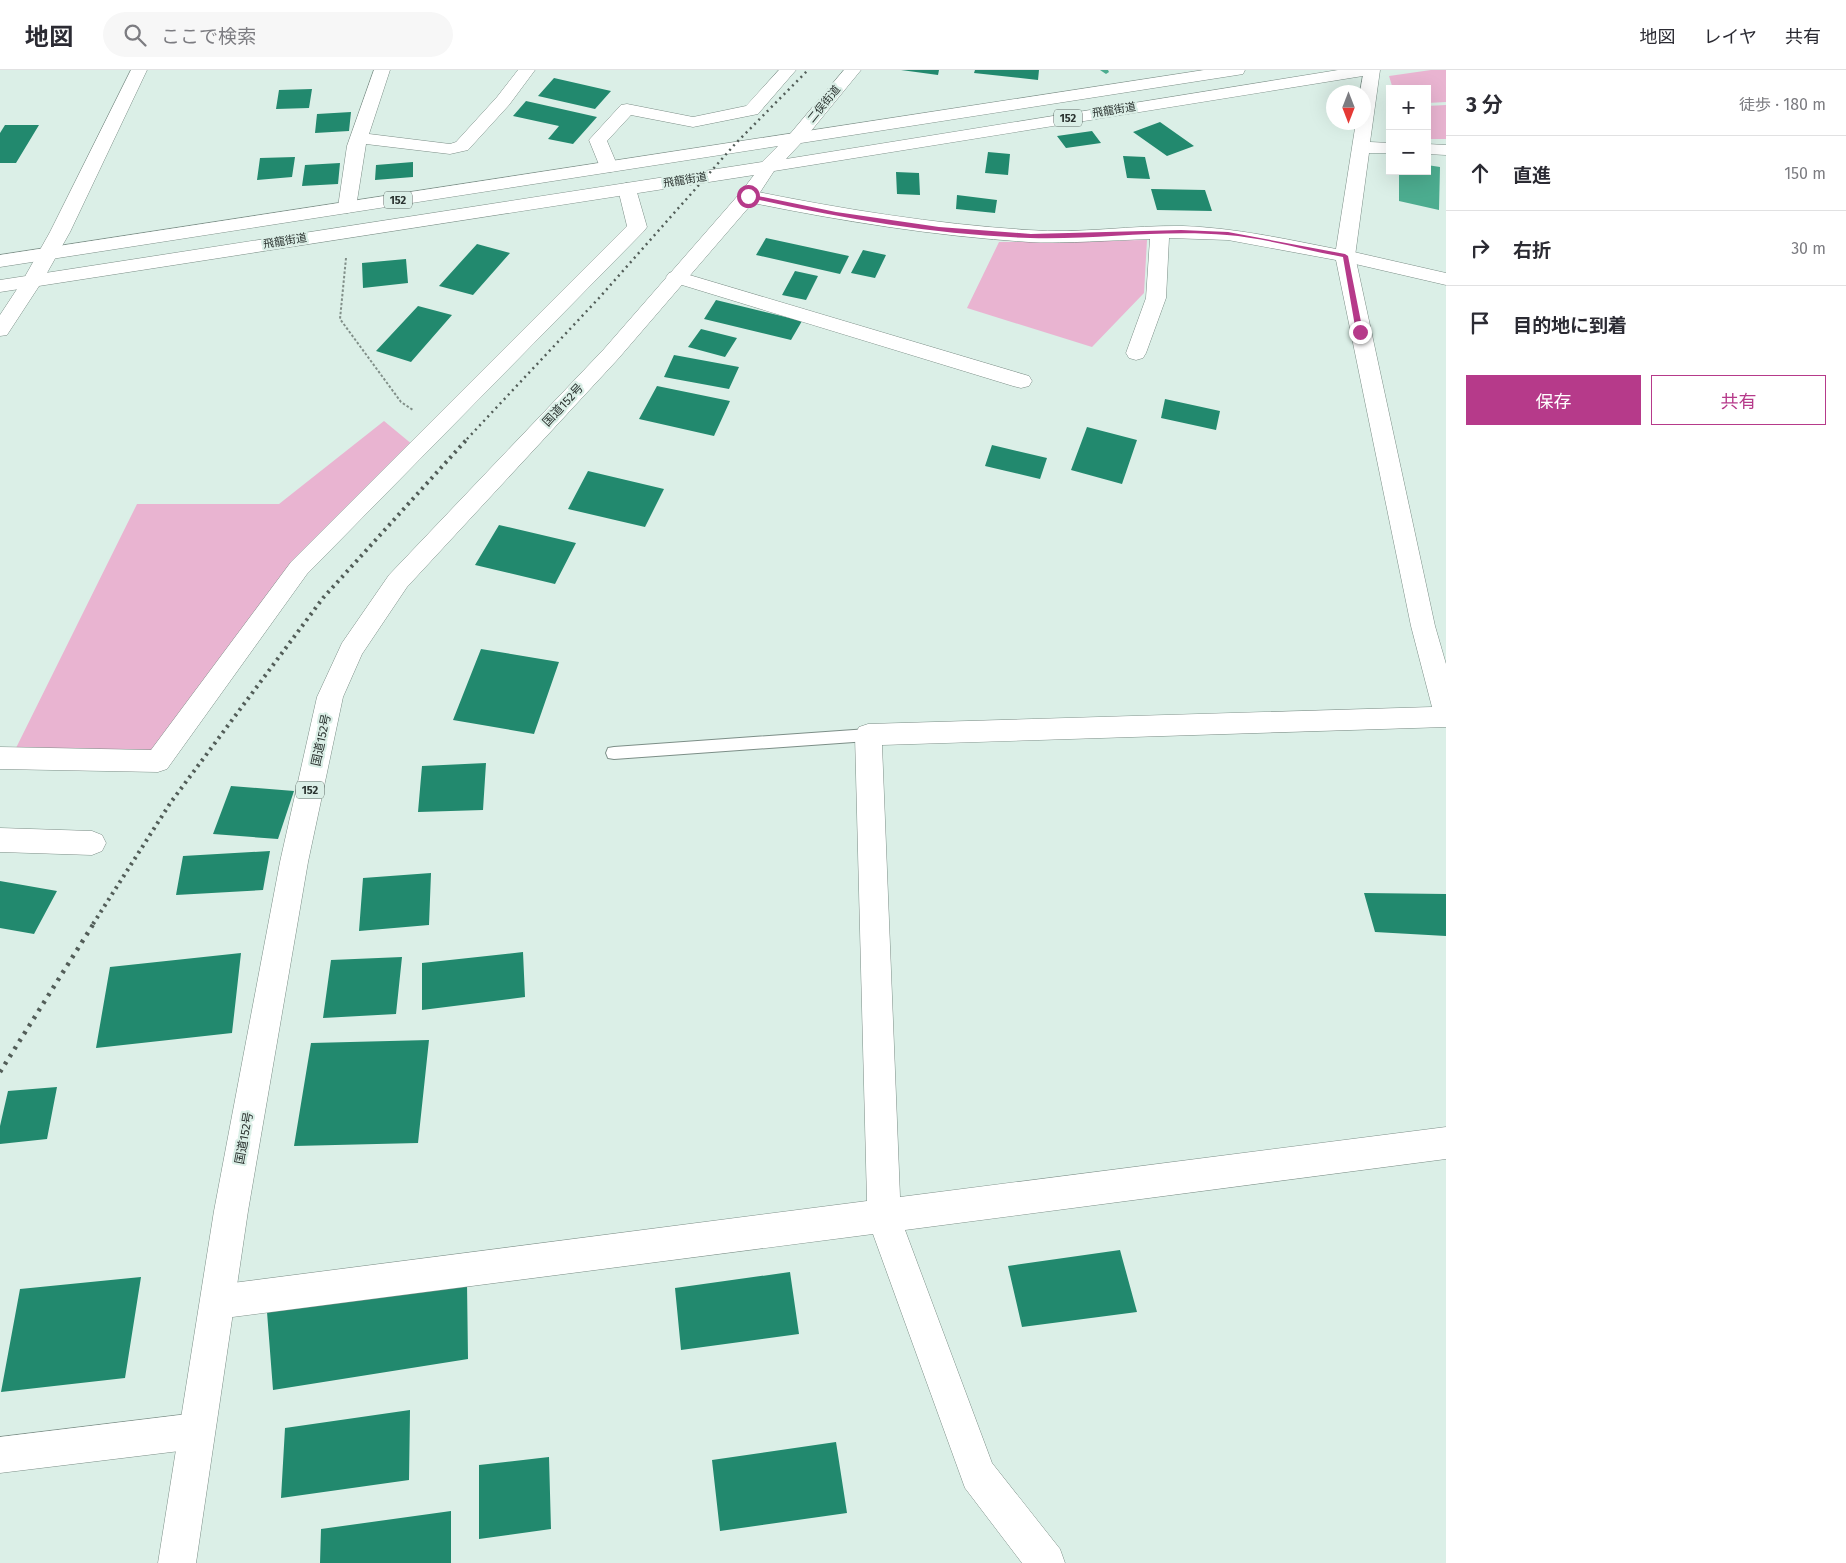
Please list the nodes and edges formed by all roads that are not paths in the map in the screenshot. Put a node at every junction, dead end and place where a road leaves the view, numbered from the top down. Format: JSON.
{"nodes":[{"id":1,"x":118,"y":70,"type":"edge"},
{"id":2,"x":382,"y":70,"type":"edge"},
{"id":3,"x":527,"y":70,"type":"edge"},
{"id":4,"x":788,"y":70,"type":"edge"},
{"id":5,"x":852,"y":70,"type":"edge"},
{"id":6,"x":1237,"y":70,"type":"edge"},
{"id":7,"x":1371,"y":70,"type":"edge"},
{"id":8,"x":138,"y":71,"type":"edge"},
{"id":9,"x":358,"y":138,"type":"junction"},
{"id":10,"x":796,"y":138,"type":"junction"},
{"id":11,"x":1361,"y":146,"type":"junction"},
{"id":12,"x":1386,"y":148,"type":"edge"},
{"id":13,"x":1431,"y":149,"type":"edge"},
{"id":14,"x":1446,"y":150,"type":"edge"},
{"id":15,"x":609,"y":167,"type":"junction"},
{"id":16,"x":768,"y":167,"type":"junction"},
{"id":17,"x":627,"y":189,"type":"junction"},
{"id":18,"x":748,"y":196,"type":"junction"},
{"id":19,"x":347,"y":207,"type":"junction"},
{"id":20,"x":1160,"y":232,"type":"junction"},
{"id":21,"x":47,"y":254,"type":"junction"},
{"id":22,"x":1345,"y":256,"type":"junction"},
{"id":23,"x":0,"y":261,"type":"edge"},
{"id":24,"x":676,"y":277,"type":"junction"},
{"id":25,"x":1446,"y":278,"type":"edge"},
{"id":26,"x":33,"y":280,"type":"junction"},
{"id":27,"x":0,"y":286,"type":"edge"},
{"id":28,"x":0,"y":330,"type":"edge"},
{"id":29,"x":1136,"y":353,"type":"dead end"},
{"id":30,"x":1021,"y":381,"type":"dead end"},
{"id":31,"x":1435,"y":627,"type":"edge"},
{"id":32,"x":1446,"y":710,"type":"edge"},
{"id":33,"x":1446,"y":717,"type":"edge"},
{"id":34,"x":868,"y":735,"type":"junction"},
{"id":35,"x":614,"y":753,"type":"dead end"},
{"id":36,"x":0,"y":758,"type":"edge"},
{"id":37,"x":0,"y":840,"type":"edge"},
{"id":38,"x":92,"y":843,"type":"dead end"},
{"id":39,"x":1446,"y":1143,"type":"edge"},
{"id":40,"x":884,"y":1216,"type":"junction"},
{"id":41,"x":217,"y":1302,"type":"junction"},
{"id":42,"x":196,"y":1431,"type":"junction"},
{"id":43,"x":0,"y":1455,"type":"edge"},
{"id":44,"x":177,"y":1563,"type":"edge"},
{"id":45,"x":1046,"y":1563,"type":"edge"}],
"edges":[{"from":1,"to":8,"type":"main road"},
{"from":2,"to":9,"type":"main road"},
{"from":3,"to":9,"type":"main road"},
{"from":4,"to":15,"type":"main road"},
{"from":5,"to":10,"type":"main road","name":"二俣街道"},
{"from":6,"to":10,"type":"main road","name":"飛龍街道","number":"152"},
{"from":7,"to":11,"type":"main road"},
{"from":7,"to":16,"type":"main road","name":"飛龍街道","number":"152"},
{"from":8,"to":21,"type":"main road"},
{"from":9,"to":19,"type":"main road"},
{"from":10,"to":15,"type":"main road","name":"飛龍街道","number":"152"},
{"from":10,"to":16,"type":"main road","name":"国道152号","number":"152"},
{"from":11,"to":12,"type":"main road"},
{"from":11,"to":22,"type":"main road"},
{"from":13,"to":14,"type":"main road"},
{"from":15,"to":19,"type":"main road","name":"飛龍街道","number":"152"},
{"from":16,"to":17,"type":"main road","name":"飛龍街道","number":"152"},
{"from":16,"to":18,"type":"main road","name":"国道152号","number":"152"},
{"from":17,"to":26,"type":"main road","name":"飛龍街道","number":"152"},
{"from":17,"to":36,"type":"main road"},
{"from":18,"to":20,"type":"main road"},
{"from":18,"to":24,"type":"main road","name":"国道152号","number":"152"},
{"from":19,"to":21,"type":"main road","name":"飛龍街道","number":"152"},
{"from":20,"to":22,"type":"main road"},
{"from":20,"to":29,"type":"main road"},
{"from":21,"to":23,"type":"main road","name":"飛龍街道","number":"152"},
{"from":21,"to":26,"type":"main road"},
{"from":22,"to":25,"type":"main road"},
{"from":22,"to":31,"type":"main road"},
{"from":24,"to":30,"type":"main road"},
{"from":24,"to":41,"type":"main road","name":"国道152号","number":"152"},
{"from":26,"to":27,"type":"main road","name":"飛龍街道","number":"152"},
{"from":26,"to":28,"type":"main road"},
{"from":31,"to":32,"type":"main road"},
{"from":33,"to":34,"type":"main road"},
{"from":34,"to":35,"type":"lane"},
{"from":34,"to":40,"type":"main road"},
{"from":37,"to":38,"type":"main road"},
{"from":39,"to":40,"type":"main road"},
{"from":40,"to":41,"type":"main road"},
{"from":40,"to":45,"type":"main road"},
{"from":41,"to":42,"type":"main road","name":"国道152号","number":"152"},
{"from":42,"to":43,"type":"main road"},
{"from":42,"to":44,"type":"main road","name":"国道152号","number":"152"}]}
